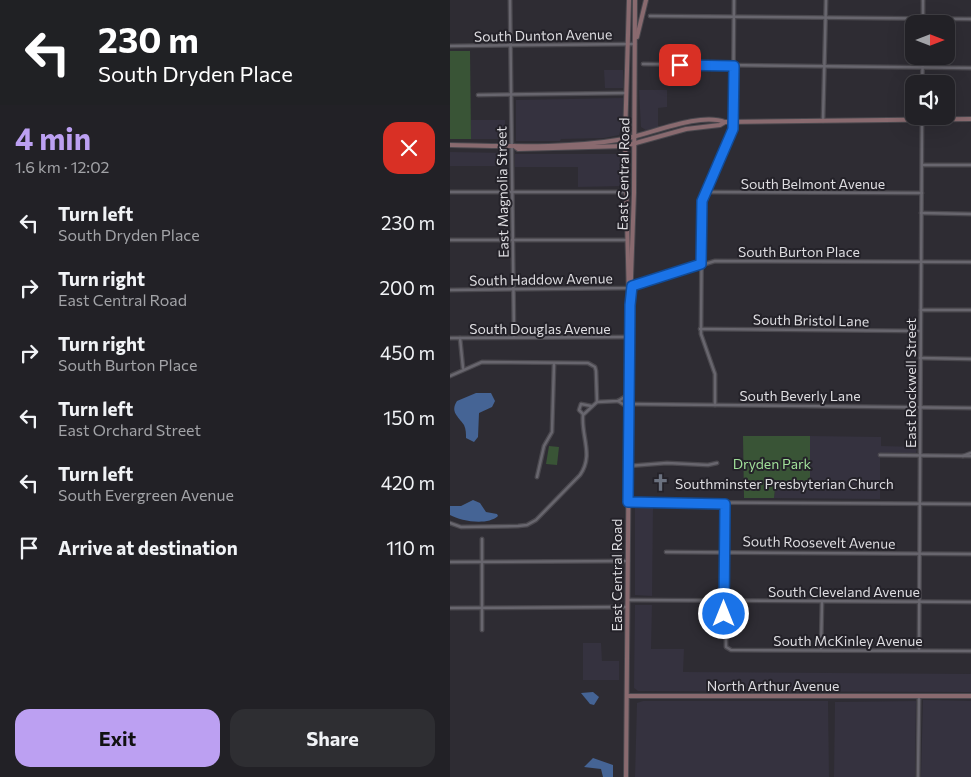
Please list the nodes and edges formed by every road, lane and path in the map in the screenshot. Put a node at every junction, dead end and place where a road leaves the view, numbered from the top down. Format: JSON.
{"nodes":[{"id":1,"x":510,"y":0,"type":"edge"},
{"id":2,"x":635,"y":0,"type":"edge"},
{"id":3,"x":646,"y":0,"type":"edge"},
{"id":4,"x":734,"y":0,"type":"edge"},
{"id":5,"x":826,"y":0,"type":"edge"},
{"id":6,"x":923,"y":0,"type":"edge"},
{"id":7,"x":629,"y":2,"type":"edge"},
{"id":8,"x":923,"y":15,"type":"edge"},
{"id":9,"x":650,"y":16,"type":"dead end"},
{"id":10,"x":734,"y":16,"type":"junction"},
{"id":11,"x":826,"y":17,"type":"junction"},
{"id":12,"x":905,"y":18,"type":"edge"},
{"id":13,"x":955,"y":19,"type":"edge"},
{"id":14,"x":971,"y":19,"type":"edge"},
{"id":15,"x":628,"y":44,"type":"junction"},
{"id":16,"x":635,"y":44,"type":"junction"},
{"id":17,"x":450,"y":46,"type":"edge"},
{"id":18,"x":510,"y":46,"type":"junction"},
{"id":19,"x":643,"y":64,"type":"dead end"},
{"id":20,"x":734,"y":66,"type":"junction"},
{"id":21,"x":825,"y":66,"type":"junction"},
{"id":22,"x":923,"y":68,"type":"junction"},
{"id":23,"x":971,"y":68,"type":"edge"},
{"id":24,"x":923,"y":75,"type":"edge"},
{"id":25,"x":627,"y":93,"type":"junction"},
{"id":26,"x":478,"y":95,"type":"dead end"},
{"id":27,"x":511,"y":95,"type":"junction"},
{"id":28,"x":905,"y":119,"type":"edge"},
{"id":29,"x":955,"y":119,"type":"edge"},
{"id":30,"x":971,"y":119,"type":"edge"},
{"id":31,"x":824,"y":121,"type":"junction"},
{"id":32,"x":725,"y":122,"type":"junction"},
{"id":33,"x":733,"y":122,"type":"junction"},
{"id":34,"x":922,"y":125,"type":"edge"},
{"id":35,"x":635,"y":136,"type":"junction"},
{"id":36,"x":625,"y":139,"type":"junction"},
{"id":37,"x":635,"y":144,"type":"junction"},
{"id":38,"x":450,"y":145,"type":"edge"},
{"id":39,"x":512,"y":146,"type":"junction"},
{"id":40,"x":626,"y":146,"type":"junction"},
{"id":41,"x":922,"y":165,"type":"junction"},
{"id":42,"x":971,"y":165,"type":"edge"},
{"id":43,"x":450,"y":192,"type":"edge"},
{"id":44,"x":512,"y":192,"type":"junction"},
{"id":45,"x":627,"y":192,"type":"junction"},
{"id":46,"x":704,"y":192,"type":"junction"},
{"id":47,"x":922,"y":193,"type":"junction"},
{"id":48,"x":921,"y":213,"type":"junction"},
{"id":49,"x":971,"y":214,"type":"edge"},
{"id":50,"x":450,"y":240,"type":"edge"},
{"id":51,"x":512,"y":240,"type":"junction"},
{"id":52,"x":627,"y":240,"type":"junction"},
{"id":53,"x":633,"y":240,"type":"junction"},
{"id":54,"x":921,"y":261,"type":"junction"},
{"id":55,"x":971,"y":262,"type":"edge"},
{"id":56,"x":701,"y":264,"type":"junction"},
{"id":57,"x":629,"y":287,"type":"junction"},
{"id":58,"x":513,"y":289,"type":"junction"},
{"id":59,"x":450,"y":290,"type":"edge"},
{"id":60,"x":921,"y":310,"type":"junction"},
{"id":61,"x":971,"y":310,"type":"edge"},
{"id":62,"x":700,"y":329,"type":"junction"},
{"id":63,"x":920,"y":331,"type":"junction"},
{"id":64,"x":514,"y":337,"type":"junction"},
{"id":65,"x":629,"y":337,"type":"junction"},
{"id":66,"x":450,"y":338,"type":"edge"},
{"id":67,"x":460,"y":338,"type":"junction"},
{"id":68,"x":920,"y":358,"type":"junction"},
{"id":69,"x":971,"y":359,"type":"edge"},
{"id":70,"x":554,"y":364,"type":"junction"},
{"id":71,"x":463,"y":368,"type":"junction"},
{"id":72,"x":450,"y":376,"type":"edge"},
{"id":73,"x":629,"y":394,"type":"junction"},
{"id":74,"x":618,"y":401,"type":"junction"},
{"id":75,"x":597,"y":402,"type":"junction"},
{"id":76,"x":715,"y":404,"type":"junction"},
{"id":77,"x":591,"y":406,"type":"junction"},
{"id":78,"x":629,"y":406,"type":"junction"},
{"id":79,"x":920,"y":407,"type":"junction"},
{"id":80,"x":971,"y":408,"type":"edge"},
{"id":81,"x":583,"y":415,"type":"junction"},
{"id":82,"x":971,"y":453,"type":"edge"},
{"id":83,"x":880,"y":455,"type":"dead end"},
{"id":84,"x":920,"y":456,"type":"junction"},
{"id":85,"x":962,"y":456,"type":"junction"},
{"id":86,"x":971,"y":456,"type":"edge"},
{"id":87,"x":717,"y":463,"type":"dead end"},
{"id":88,"x":628,"y":466,"type":"junction"},
{"id":89,"x":537,"y":477,"type":"dead end"},
{"id":90,"x":628,"y":502,"type":"junction"},
{"id":91,"x":725,"y":504,"type":"junction"},
{"id":92,"x":920,"y":504,"type":"junction"},
{"id":93,"x":971,"y":504,"type":"edge"},
{"id":94,"x":450,"y":523,"type":"edge"},
{"id":95,"x":482,"y":539,"type":"dead end"},
{"id":96,"x":725,"y":551,"type":"junction"},
{"id":97,"x":666,"y":552,"type":"dead end"},
{"id":98,"x":920,"y":554,"type":"junction"},
{"id":99,"x":971,"y":554,"type":"edge"},
{"id":100,"x":628,"y":560,"type":"junction"},
{"id":101,"x":450,"y":562,"type":"edge"},
{"id":102,"x":482,"y":562,"type":"junction"},
{"id":103,"x":627,"y":600,"type":"junction"},
{"id":104,"x":724,"y":600,"type":"junction"},
{"id":105,"x":822,"y":601,"type":"junction"},
{"id":106,"x":920,"y":601,"type":"junction"},
{"id":107,"x":971,"y":602,"type":"edge"},
{"id":108,"x":627,"y":607,"type":"junction"},
{"id":109,"x":450,"y":608,"type":"edge"},
{"id":110,"x":482,"y":608,"type":"junction"},
{"id":111,"x":482,"y":630,"type":"dead end"},
{"id":112,"x":822,"y":650,"type":"junction"},
{"id":113,"x":920,"y":650,"type":"junction"},
{"id":114,"x":971,"y":650,"type":"edge"},
{"id":115,"x":627,"y":696,"type":"junction"},
{"id":116,"x":919,"y":696,"type":"junction"},
{"id":117,"x":971,"y":696,"type":"edge"},
{"id":118,"x":626,"y":777,"type":"edge"},
{"id":119,"x":918,"y":777,"type":"edge"}],
"edges":[{"from":1,"to":18,"type":"street","name":"East Magnolia Street"},
{"from":2,"to":16,"type":"main road"},
{"from":3,"to":16,"type":"main road"},
{"from":4,"to":10,"type":"street"},
{"from":5,"to":11,"type":"street"},
{"from":6,"to":8,"type":"street"},
{"from":7,"to":15,"type":"main road","name":"East Central Road"},
{"from":9,"to":10,"type":"street"},
{"from":10,"to":11,"type":"street"},
{"from":10,"to":20,"type":"street"},
{"from":11,"to":12,"type":"street"},
{"from":11,"to":21,"type":"street"},
{"from":13,"to":14,"type":"street"},
{"from":15,"to":16,"type":"street","name":"South Dunton Avenue"},
{"from":15,"to":18,"type":"street","name":"South Dunton Avenue"},
{"from":15,"to":25,"type":"main road","name":"East Central Road"},
{"from":16,"to":35,"type":"main road","name":"East Central Road"},
{"from":17,"to":18,"type":"street","name":"South Dunton Avenue"},
{"from":18,"to":27,"type":"street","name":"East Magnolia Street"},
{"from":19,"to":20,"type":"street"},
{"from":20,"to":21,"type":"street"},
{"from":20,"to":33,"type":"street"},
{"from":21,"to":22,"type":"street"},
{"from":21,"to":31,"type":"street"},
{"from":22,"to":23,"type":"street"},
{"from":22,"to":24,"type":"street"},
{"from":25,"to":27,"type":"street"},
{"from":25,"to":36,"type":"main road","name":"East Central Road"},
{"from":26,"to":27,"type":"street"},
{"from":27,"to":39,"type":"street","name":"East Magnolia Street"},
{"from":28,"to":31,"type":"main road"},
{"from":29,"to":30,"type":"main road"},
{"from":31,"to":33,"type":"main road"},
{"from":32,"to":33,"type":"main road"},
{"from":32,"to":35,"type":"main road"},
{"from":32,"to":37,"type":"main road"},
{"from":33,"to":46,"type":"street"},
{"from":34,"to":41,"type":"street","name":"East Rockwell Street"},
{"from":35,"to":36,"type":"main road"},
{"from":35,"to":37,"type":"main road","name":"East Central Road"},
{"from":36,"to":39,"type":"main road"},
{"from":36,"to":40,"type":"main road","name":"East Central Road"},
{"from":37,"to":40,"type":"main road"},
{"from":37,"to":53,"type":"main road","name":"East Central Road"},
{"from":38,"to":39,"type":"main road"},
{"from":39,"to":40,"type":"main road"},
{"from":39,"to":44,"type":"street","name":"East Magnolia Street"},
{"from":40,"to":45,"type":"main road","name":"East Central Road"},
{"from":41,"to":42,"type":"street"},
{"from":41,"to":47,"type":"street","name":"East Rockwell Street"},
{"from":43,"to":44,"type":"street"},
{"from":44,"to":45,"type":"street"},
{"from":44,"to":51,"type":"street","name":"East Magnolia Street"},
{"from":45,"to":52,"type":"main road","name":"East Central Road"},
{"from":46,"to":47,"type":"street","name":"South Belmont Avenue"},
{"from":46,"to":56,"type":"street"},
{"from":47,"to":48,"type":"street","name":"East Rockwell Street"},
{"from":48,"to":49,"type":"street"},
{"from":48,"to":54,"type":"street","name":"East Rockwell Street"},
{"from":50,"to":51,"type":"street"},
{"from":51,"to":52,"type":"street"},
{"from":51,"to":58,"type":"street","name":"East Magnolia Street"},
{"from":52,"to":53,"type":"street"},
{"from":52,"to":57,"type":"main road","name":"East Central Road"},
{"from":53,"to":57,"type":"main road","name":"East Central Road"},
{"from":54,"to":55,"type":"street","name":"South Burton Place"},
{"from":54,"to":56,"type":"street","name":"South Burton Place"},
{"from":54,"to":60,"type":"street","name":"East Rockwell Street"},
{"from":56,"to":57,"type":"street","name":"South Burton Place"},
{"from":56,"to":62,"type":"street"},
{"from":57,"to":58,"type":"street","name":"South Haddow Avenue"},
{"from":57,"to":65,"type":"main road","name":"East Central Road"},
{"from":58,"to":59,"type":"street","name":"South Haddow Avenue"},
{"from":58,"to":64,"type":"street","name":"East Magnolia Street"},
{"from":60,"to":61,"type":"street"},
{"from":60,"to":63,"type":"street","name":"East Rockwell Street"},
{"from":62,"to":63,"type":"street","name":"South Bristol Lane"},
{"from":62,"to":76,"type":"street"},
{"from":63,"to":68,"type":"street","name":"East Rockwell Street"},
{"from":64,"to":65,"type":"street","name":"South Douglas Avenue"},
{"from":64,"to":67,"type":"street","name":"South Douglas Avenue"},
{"from":65,"to":73,"type":"main road","name":"East Central Road"},
{"from":66,"to":67,"type":"street","name":"South Douglas Avenue"},
{"from":67,"to":71,"type":"street"},
{"from":68,"to":69,"type":"street"},
{"from":68,"to":79,"type":"street","name":"East Rockwell Street"},
{"from":70,"to":71,"type":"street"},
{"from":70,"to":75,"type":"street"},
{"from":70,"to":89,"type":"street"},
{"from":71,"to":72,"type":"street"},
{"from":73,"to":74,"type":"street"},
{"from":73,"to":78,"type":"main road","name":"East Central Road"},
{"from":74,"to":75,"type":"street"},
{"from":74,"to":78,"type":"street"},
{"from":75,"to":77,"type":"street"},
{"from":76,"to":78,"type":"street","name":"South Beverly Lane"},
{"from":76,"to":79,"type":"street","name":"South Beverly Lane"},
{"from":77,"to":81,"type":"street"},
{"from":77,"to":81,"type":"street"},
{"from":78,"to":88,"type":"main road","name":"East Central Road"},
{"from":79,"to":80,"type":"street","name":"South Beverly Lane"},
{"from":79,"to":84,"type":"street","name":"East Rockwell Street"},
{"from":81,"to":94,"type":"street"},
{"from":82,"to":85,"type":"street"},
{"from":83,"to":84,"type":"street"},
{"from":84,"to":85,"type":"street"},
{"from":84,"to":92,"type":"street","name":"East Rockwell Street"},
{"from":85,"to":86,"type":"street"},
{"from":87,"to":88,"type":"street"},
{"from":88,"to":90,"type":"main road","name":"East Central Road"},
{"from":90,"to":91,"type":"street"},
{"from":90,"to":100,"type":"main road","name":"East Central Road"},
{"from":91,"to":92,"type":"street"},
{"from":91,"to":96,"type":"street"},
{"from":92,"to":93,"type":"street"},
{"from":92,"to":98,"type":"street","name":"East Rockwell Street"},
{"from":95,"to":102,"type":"street"},
{"from":96,"to":97,"type":"street","name":"South Roosevelt Avenue"},
{"from":96,"to":98,"type":"street","name":"South Roosevelt Avenue"},
{"from":96,"to":104,"type":"street"},
{"from":98,"to":99,"type":"street","name":"South Roosevelt Avenue"},
{"from":98,"to":106,"type":"street","name":"East Rockwell Street"},
{"from":100,"to":102,"type":"street"},
{"from":100,"to":103,"type":"main road","name":"East Central Road"},
{"from":101,"to":102,"type":"street"},
{"from":102,"to":110,"type":"street"},
{"from":103,"to":104,"type":"street","name":"South Cleveland Avenue"},
{"from":103,"to":108,"type":"main road","name":"East Central Road"},
{"from":104,"to":105,"type":"street","name":"South Cleveland Avenue"},
{"from":104,"to":112,"type":"street","name":"South McKinley Avenue"},
{"from":105,"to":106,"type":"street","name":"South Cleveland Avenue"},
{"from":105,"to":112,"type":"street"},
{"from":106,"to":107,"type":"street","name":"South Cleveland Avenue"},
{"from":106,"to":113,"type":"street","name":"East Rockwell Street"},
{"from":108,"to":110,"type":"street"},
{"from":108,"to":115,"type":"main road","name":"East Central Road"},
{"from":109,"to":110,"type":"street"},
{"from":110,"to":111,"type":"street"},
{"from":112,"to":113,"type":"street","name":"South McKinley Avenue"},
{"from":113,"to":114,"type":"street","name":"South McKinley Avenue"},
{"from":115,"to":116,"type":"main road","name":"North Arthur Avenue"},
{"from":115,"to":118,"type":"main road","name":"East Central Road"},
{"from":116,"to":117,"type":"main road","name":"North Arthur Avenue"},
{"from":116,"to":119,"type":"street"}]}
